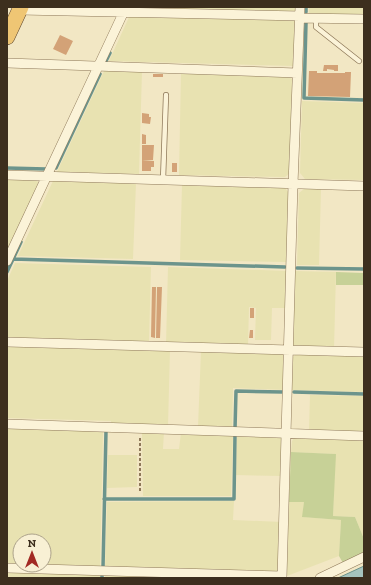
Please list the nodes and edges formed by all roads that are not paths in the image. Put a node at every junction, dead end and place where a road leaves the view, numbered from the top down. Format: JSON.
{"nodes":[{"id":1,"x":18,"y":8,"type":"edge"},
{"id":2,"x":125,"y":10,"type":"edge"},
{"id":3,"x":300,"y":13,"type":"edge"},
{"id":4,"x":316,"y":18,"type":"junction"},
{"id":5,"x":364,"y":19,"type":"edge"},
{"id":6,"x":7,"y":38,"type":"edge"},
{"id":7,"x":359,"y":61,"type":"dead end"},
{"id":8,"x":7,"y":63,"type":"edge"},
{"id":9,"x":99,"y":66,"type":"junction"},
{"id":10,"x":297,"y":73,"type":"junction"},
{"id":11,"x":166,"y":95,"type":"dead end"},
{"id":12,"x":7,"y":175,"type":"edge"},
{"id":13,"x":47,"y":176,"type":"junction"},
{"id":14,"x":163,"y":180,"type":"junction"},
{"id":15,"x":293,"y":184,"type":"junction"},
{"id":16,"x":364,"y":186,"type":"edge"},
{"id":17,"x":7,"y":261,"type":"edge"},
{"id":18,"x":7,"y":342,"type":"edge"},
{"id":19,"x":288,"y":350,"type":"junction"},
{"id":20,"x":364,"y":352,"type":"edge"},
{"id":21,"x":7,"y":424,"type":"edge"},
{"id":22,"x":286,"y":433,"type":"junction"},
{"id":23,"x":364,"y":436,"type":"edge"},
{"id":24,"x":364,"y":557,"type":"edge"},
{"id":25,"x":7,"y":568,"type":"edge"},
{"id":26,"x":282,"y":577,"type":"edge"},
{"id":27,"x":320,"y":578,"type":"edge"}],
"edges":[{"from":1,"to":2,"type":"street"},
{"from":1,"to":6,"type":"highway"},
{"from":2,"to":3,"type":"street"},
{"from":2,"to":9,"type":"street"},
{"from":3,"to":4,"type":"street"},
{"from":3,"to":10,"type":"street"},
{"from":4,"to":5,"type":"street"},
{"from":4,"to":7,"type":"lane"},
{"from":8,"to":9,"type":"street"},
{"from":9,"to":10,"type":"street"},
{"from":9,"to":13,"type":"street"},
{"from":10,"to":15,"type":"street"},
{"from":11,"to":14,"type":"lane"},
{"from":12,"to":13,"type":"street"},
{"from":13,"to":14,"type":"street"},
{"from":13,"to":17,"type":"street"},
{"from":14,"to":15,"type":"street"},
{"from":15,"to":16,"type":"street"},
{"from":15,"to":19,"type":"street"},
{"from":18,"to":19,"type":"street"},
{"from":19,"to":20,"type":"street"},
{"from":19,"to":22,"type":"street"},
{"from":21,"to":22,"type":"street"},
{"from":22,"to":23,"type":"street"},
{"from":22,"to":26,"type":"street"},
{"from":24,"to":27,"type":"street"},
{"from":25,"to":26,"type":"street"}]}
